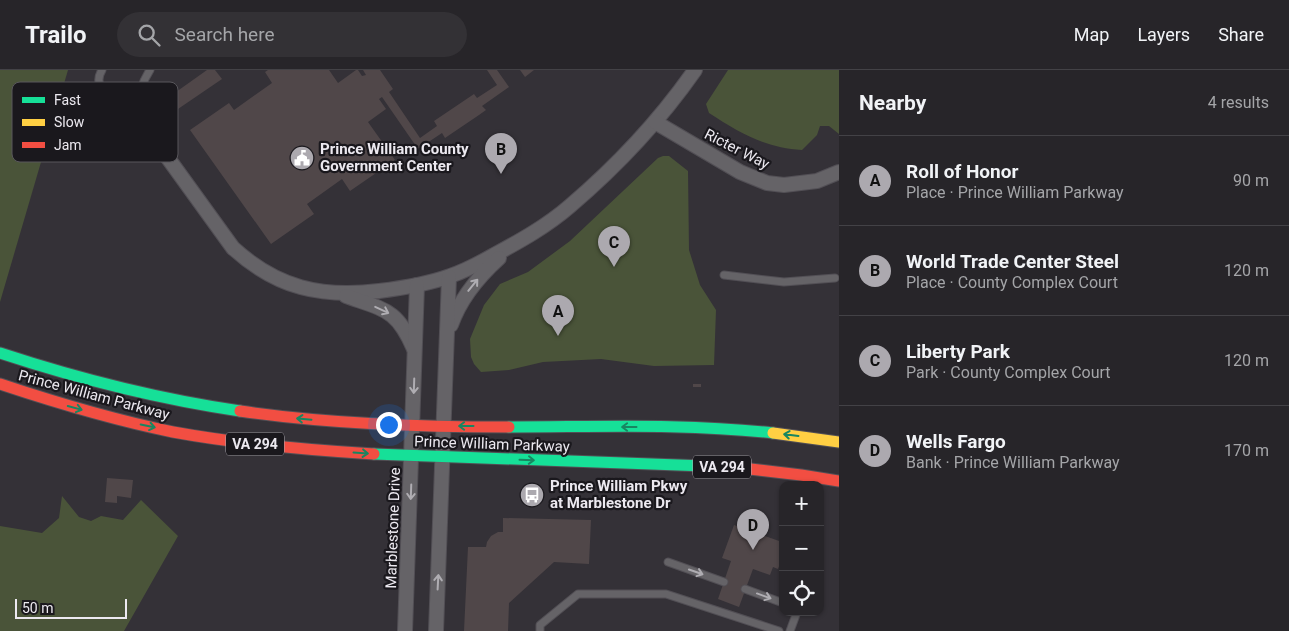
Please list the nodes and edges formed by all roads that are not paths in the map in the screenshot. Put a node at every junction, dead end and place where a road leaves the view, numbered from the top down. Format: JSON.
{"nodes":[{"id":1,"x":102,"y":70,"type":"edge"},
{"id":2,"x":150,"y":70,"type":"edge"},
{"id":3,"x":695,"y":70,"type":"edge"},
{"id":4,"x":98,"y":82,"type":"edge"},
{"id":5,"x":144,"y":82,"type":"edge"},
{"id":6,"x":654,"y":122,"type":"junction"},
{"id":7,"x":171,"y":162,"type":"edge"},
{"id":8,"x":839,"y":172,"type":"edge"},
{"id":9,"x":514,"y":244,"type":"junction"},
{"id":10,"x":724,"y":274,"type":"dead end"},
{"id":11,"x":449,"y":276,"type":"junction"},
{"id":12,"x":835,"y":278,"type":"dead end"},
{"id":13,"x":418,"y":284,"type":"junction"},
{"id":14,"x":336,"y":293,"type":"junction"},
{"id":15,"x":447,"y":345,"type":"junction"},
{"id":16,"x":0,"y":353,"type":"edge"},
{"id":17,"x":415,"y":354,"type":"junction"},
{"id":18,"x":0,"y":384,"type":"edge"},
{"id":19,"x":413,"y":426,"type":"junction"},
{"id":20,"x":445,"y":426,"type":"junction"},
{"id":21,"x":839,"y":442,"type":"edge"},
{"id":22,"x":412,"y":456,"type":"junction"},
{"id":23,"x":444,"y":458,"type":"junction"},
{"id":24,"x":839,"y":481,"type":"edge"},
{"id":25,"x":668,"y":562,"type":"dead end"},
{"id":26,"x":724,"y":582,"type":"dead end"},
{"id":27,"x":745,"y":589,"type":"dead end"},
{"id":28,"x":779,"y":602,"type":"edge"},
{"id":29,"x":796,"y":616,"type":"edge"},
{"id":30,"x":406,"y":631,"type":"edge"},
{"id":31,"x":436,"y":631,"type":"edge"},
{"id":32,"x":540,"y":631,"type":"edge"},
{"id":33,"x":779,"y":631,"type":"edge"},
{"id":34,"x":790,"y":631,"type":"edge"}],
"edges":[{"from":1,"to":4,"type":"lane"},
{"from":2,"to":5,"type":"lane"},
{"from":3,"to":6,"type":"street"},
{"from":6,"to":8,"type":"street","name":"Ricter Way"},
{"from":6,"to":9,"type":"street"},
{"from":7,"to":14,"type":"street"},
{"from":9,"to":11,"type":"street"},
{"from":15,"to":9,"type":"street","one_way":true},
{"from":10,"to":12,"type":"lane"},
{"from":11,"to":13,"type":"street"},
{"from":11,"to":15,"type":"street"},
{"from":13,"to":14,"type":"street"},
{"from":13,"to":17,"type":"street","name":"Marblestone Drive"},
{"from":14,"to":17,"type":"street","one_way":true},
{"from":15,"to":20,"type":"street"},
{"from":19,"to":16,"type":"highway","name":"Prince William Parkway","number":"VA 294","one_way":true},
{"from":17,"to":19,"type":"street","name":"Marblestone Drive","one_way":true},
{"from":18,"to":22,"type":"highway","name":"Prince William Parkway","number":"VA 294","one_way":true},
{"from":19,"to":20,"type":"highway","name":"Prince William Parkway","number":"VA 294"},
{"from":19,"to":22,"type":"street","name":"Marblestone Drive"},
{"from":21,"to":20,"type":"highway","name":"Prince William Parkway","number":"VA 294","one_way":true},
{"from":20,"to":23,"type":"street"},
{"from":22,"to":23,"type":"highway","name":"Prince William Parkway","number":"VA 294"},
{"from":22,"to":30,"type":"street","name":"Marblestone Drive","one_way":true},
{"from":23,"to":24,"type":"highway","name":"Prince William Parkway","number":"VA 294","one_way":true},
{"from":31,"to":23,"type":"street","one_way":true},
{"from":25,"to":26,"type":"lane","one_way":true},
{"from":27,"to":28,"type":"lane","one_way":true},
{"from":29,"to":34,"type":"lane"},
{"from":32,"to":33,"type":"lane"}]}
